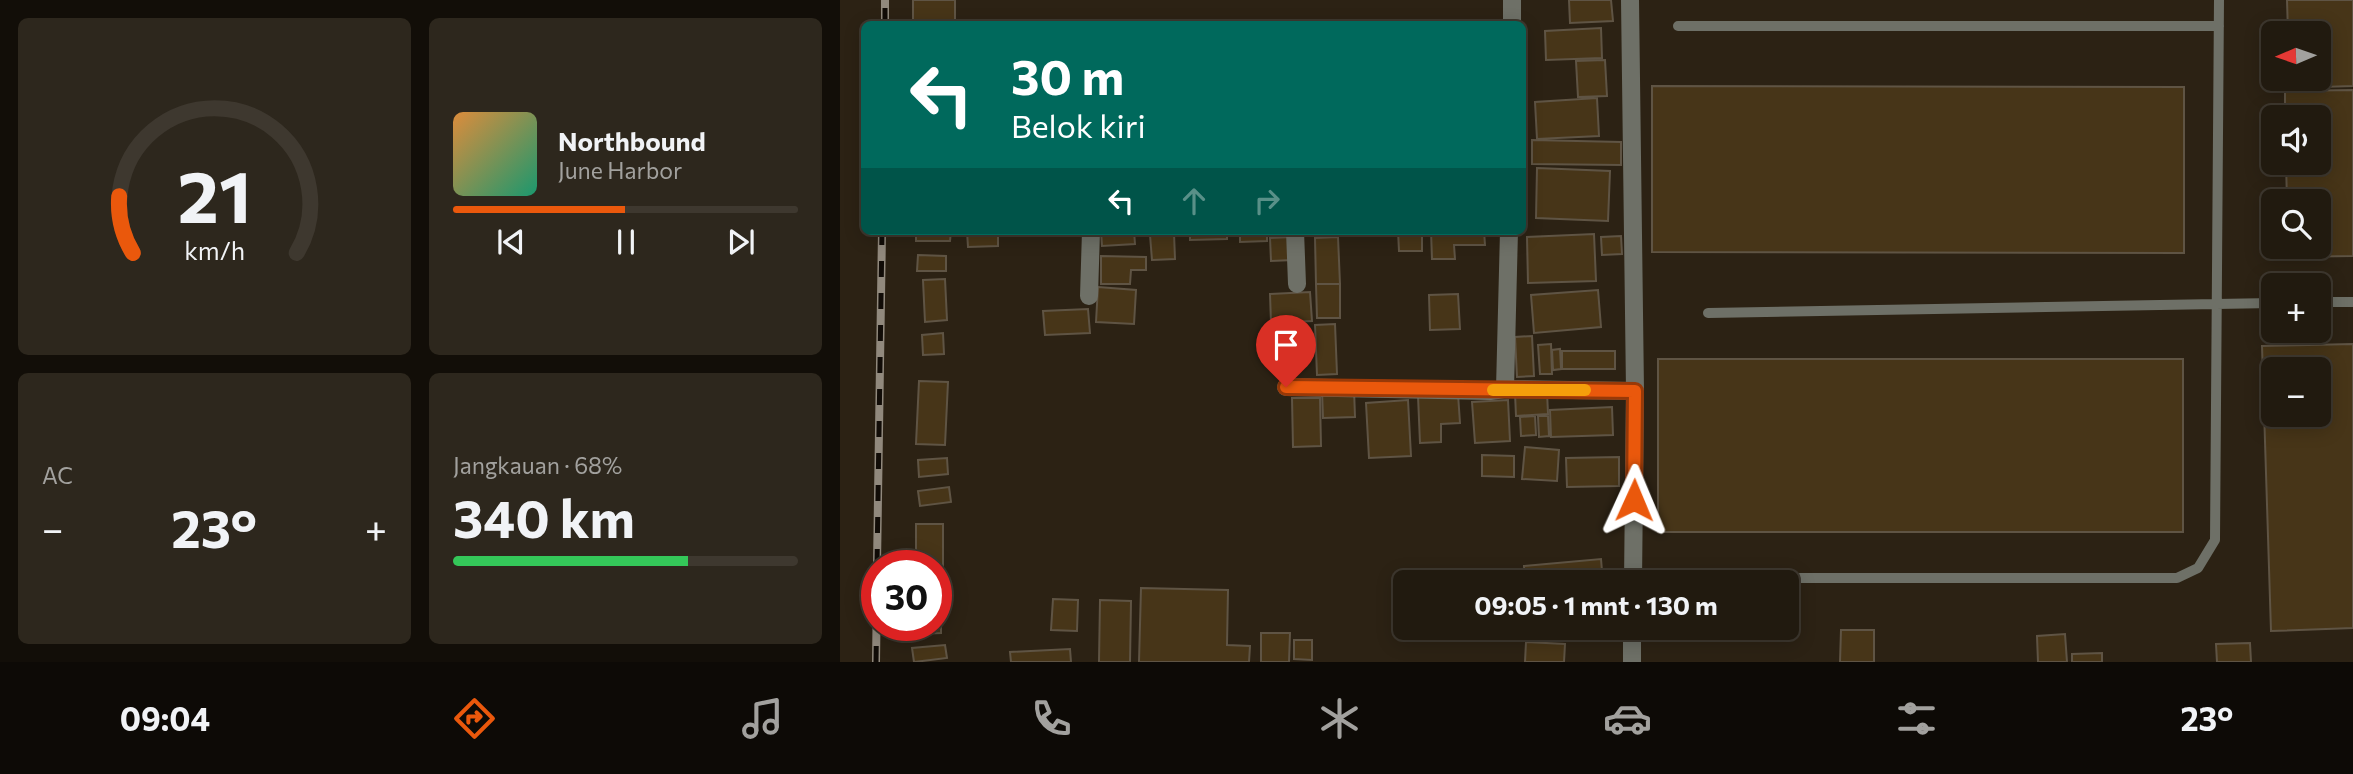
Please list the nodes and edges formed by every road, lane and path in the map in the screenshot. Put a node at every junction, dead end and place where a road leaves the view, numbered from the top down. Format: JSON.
{"nodes":[{"id":1,"x":1512,"y":0,"type":"edge"},
{"id":2,"x":1630,"y":0,"type":"edge"},
{"id":3,"x":2219,"y":0,"type":"edge"},
{"id":4,"x":1511,"y":21,"type":"edge"},
{"id":5,"x":1678,"y":26,"type":"dead end"},
{"id":6,"x":2219,"y":26,"type":"junction"},
{"id":7,"x":1091,"y":235,"type":"edge"},
{"id":8,"x":1294,"y":235,"type":"edge"},
{"id":9,"x":1509,"y":235,"type":"edge"},
{"id":10,"x":1297,"y":284,"type":"dead end"},
{"id":11,"x":1089,"y":296,"type":"dead end"},
{"id":12,"x":2353,"y":302,"type":"edge"},
{"id":13,"x":2261,"y":303,"type":"edge"},
{"id":14,"x":2331,"y":303,"type":"edge"},
{"id":15,"x":2217,"y":304,"type":"junction"},
{"id":16,"x":1708,"y":313,"type":"dead end"},
{"id":17,"x":1286,"y":387,"type":"dead end"},
{"id":18,"x":1505,"y":389,"type":"junction"},
{"id":19,"x":1635,"y":391,"type":"junction"},
{"id":20,"x":1633,"y":570,"type":"edge"},
{"id":21,"x":1799,"y":578,"type":"edge"},
{"id":22,"x":1632,"y":640,"type":"edge"},
{"id":23,"x":1632,"y":662,"type":"edge"}],
"edges":[{"from":1,"to":4,"type":"street"},
{"from":2,"to":19,"type":"street"},
{"from":3,"to":6,"type":"lane"},
{"from":5,"to":6,"type":"lane"},
{"from":6,"to":15,"type":"lane"},
{"from":7,"to":11,"type":"street"},
{"from":8,"to":10,"type":"street"},
{"from":9,"to":18,"type":"street"},
{"from":12,"to":14,"type":"lane"},
{"from":13,"to":15,"type":"lane"},
{"from":15,"to":16,"type":"lane"},
{"from":15,"to":21,"type":"lane"},
{"from":17,"to":18,"type":"street"},
{"from":18,"to":19,"type":"street"},
{"from":19,"to":20,"type":"street"},
{"from":22,"to":23,"type":"street"}]}
